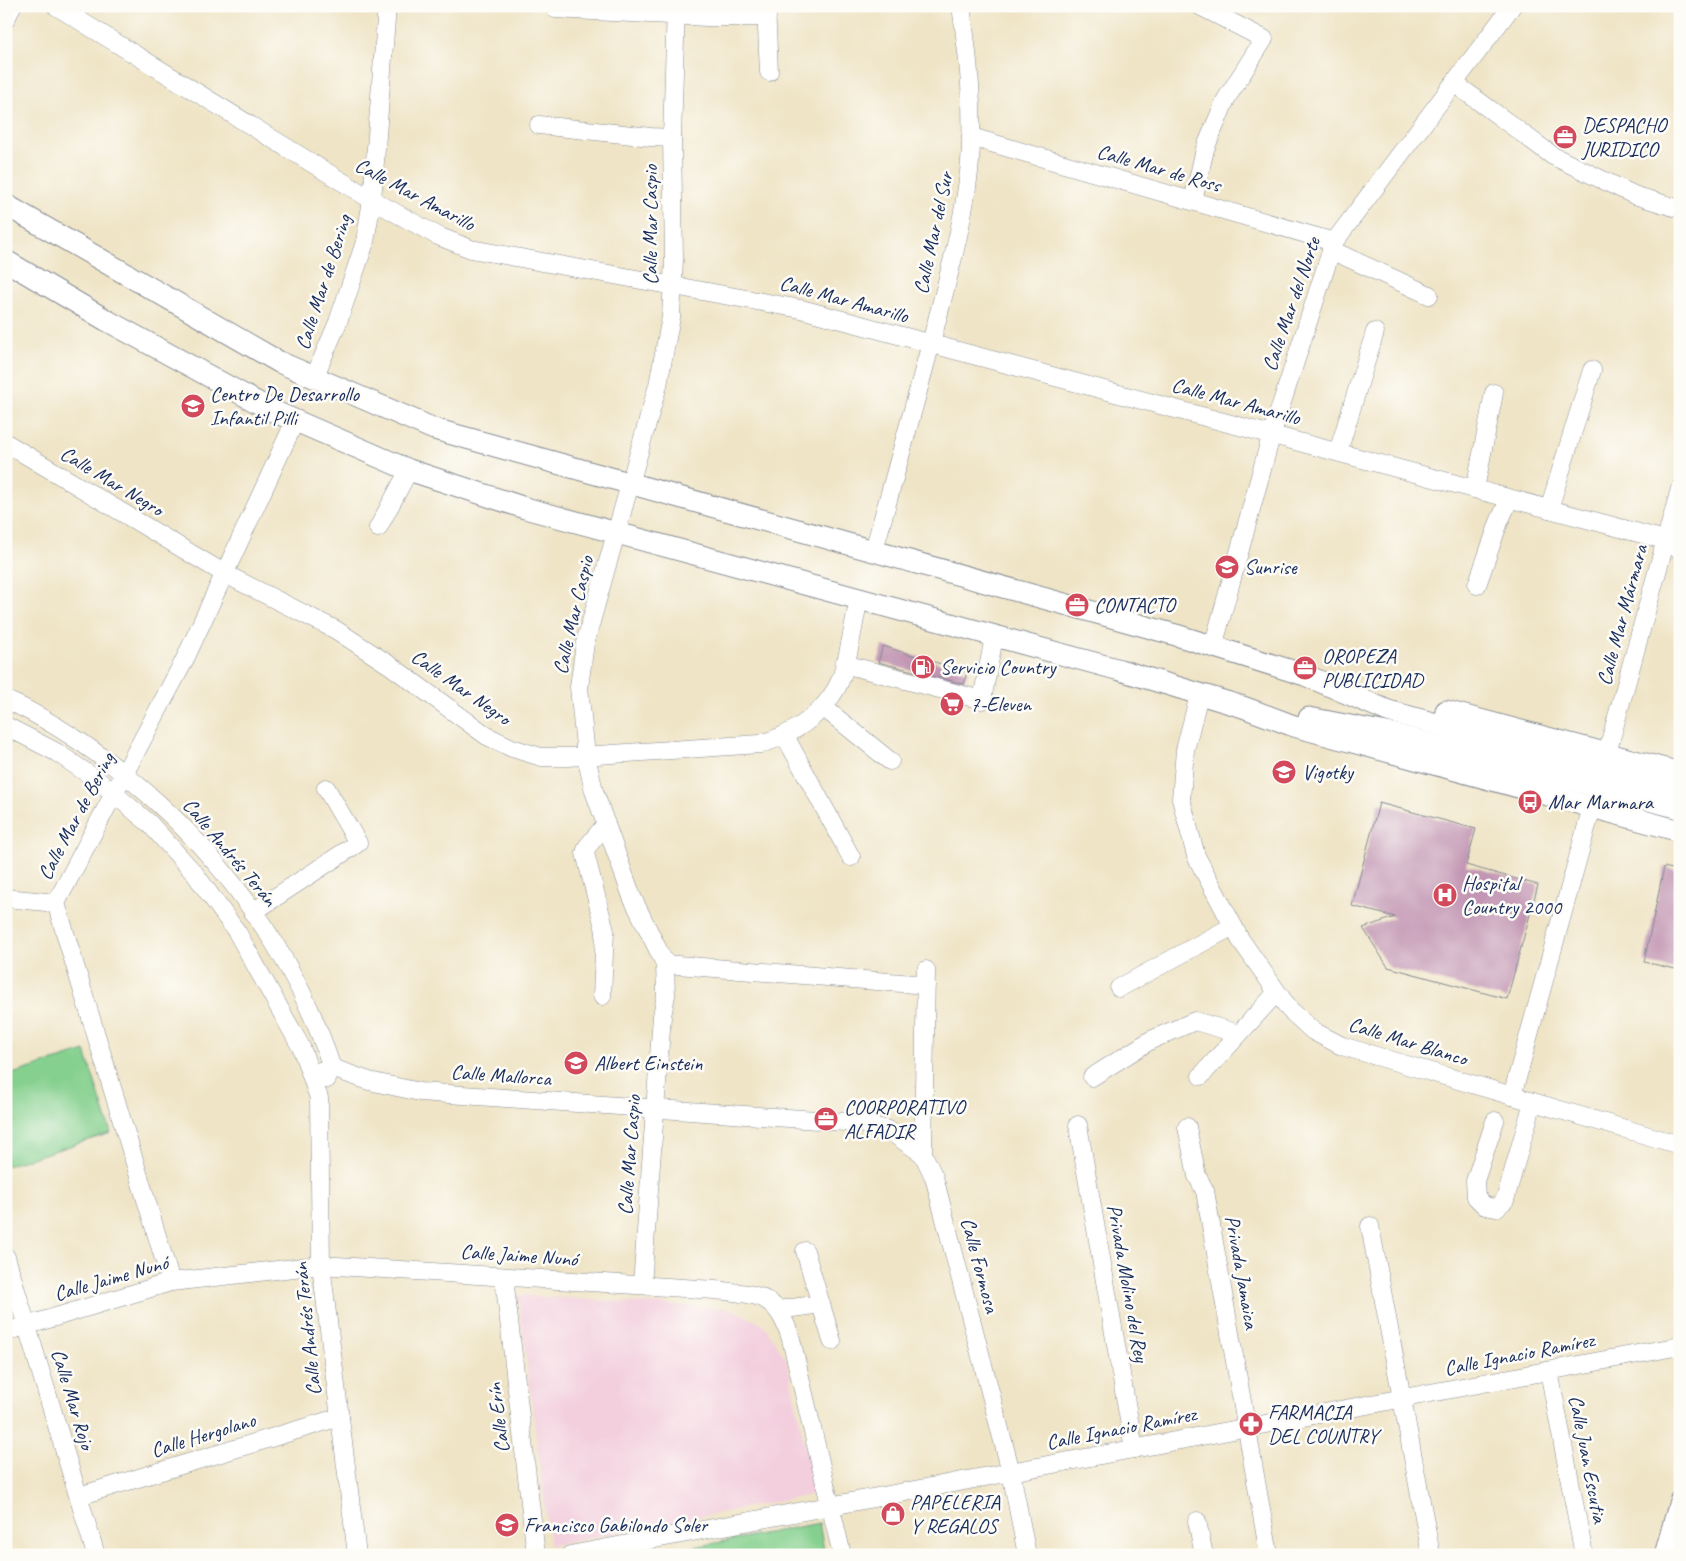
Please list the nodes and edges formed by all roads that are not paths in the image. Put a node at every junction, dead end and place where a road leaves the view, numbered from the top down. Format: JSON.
{"nodes":[{"id":1,"x":12,"y":6,"type":"edge"},
{"id":2,"x":56,"y":6,"type":"edge"},
{"id":3,"x":387,"y":6,"type":"edge"},
{"id":4,"x":962,"y":6,"type":"edge"},
{"id":5,"x":1200,"y":6,"type":"edge"},
{"id":6,"x":1512,"y":6,"type":"edge"},
{"id":7,"x":555,"y":9,"type":"dead end"},
{"id":8,"x":676,"y":10,"type":"edge"},
{"id":9,"x":766,"y":11,"type":"edge"},
{"id":10,"x":6,"y":19,"type":"edge"},
{"id":11,"x":769,"y":72,"type":"dead end"},
{"id":12,"x":1454,"y":83,"type":"junction"},
{"id":13,"x":539,"y":124,"type":"dead end"},
{"id":14,"x":971,"y":137,"type":"junction"},
{"id":15,"x":672,"y":138,"type":"junction"},
{"id":16,"x":372,"y":200,"type":"junction"},
{"id":17,"x":1193,"y":201,"type":"junction"},
{"id":18,"x":6,"y":205,"type":"edge"},
{"id":19,"x":1680,"y":209,"type":"edge"},
{"id":20,"x":1332,"y":246,"type":"junction"},
{"id":21,"x":6,"y":248,"type":"edge"},
{"id":22,"x":6,"y":261,"type":"edge"},
{"id":23,"x":673,"y":284,"type":"junction"},
{"id":24,"x":1429,"y":295,"type":"dead end"},
{"id":25,"x":106,"y":320,"type":"junction"},
{"id":26,"x":1375,"y":332,"type":"dead end"},
{"id":27,"x":930,"y":345,"type":"junction"},
{"id":28,"x":1592,"y":370,"type":"dead end"},
{"id":29,"x":314,"y":378,"type":"junction"},
{"id":30,"x":1494,"y":393,"type":"dead end"},
{"id":31,"x":295,"y":420,"type":"junction"},
{"id":32,"x":1272,"y":433,"type":"junction"},
{"id":33,"x":6,"y":443,"type":"edge"},
{"id":34,"x":1338,"y":452,"type":"junction"},
{"id":35,"x":409,"y":470,"type":"junction"},
{"id":36,"x":631,"y":484,"type":"junction"},
{"id":37,"x":1475,"y":489,"type":"junction"},
{"id":38,"x":1680,"y":489,"type":"edge"},
{"id":39,"x":1509,"y":500,"type":"junction"},
{"id":40,"x":1550,"y":509,"type":"junction"},
{"id":41,"x":378,"y":528,"type":"dead end"},
{"id":42,"x":615,"y":533,"type":"junction"},
{"id":43,"x":1673,"y":545,"type":"edge"},
{"id":44,"x":874,"y":550,"type":"junction"},
{"id":45,"x":225,"y":574,"type":"junction"},
{"id":46,"x":1477,"y":586,"type":"dead end"},
{"id":47,"x":859,"y":599,"type":"junction"},
{"id":48,"x":1176,"y":635,"type":"junction"},
{"id":49,"x":1216,"y":636,"type":"junction"},
{"id":50,"x":994,"y":637,"type":"junction"},
{"id":51,"x":844,"y":664,"type":"junction"},
{"id":52,"x":1199,"y":695,"type":"junction"},
{"id":53,"x":6,"y":700,"type":"edge"},
{"id":54,"x":822,"y":707,"type":"junction"},
{"id":55,"x":1243,"y":707,"type":"junction"},
{"id":56,"x":6,"y":726,"type":"edge"},
{"id":57,"x":785,"y":736,"type":"junction"},
{"id":58,"x":1608,"y":753,"type":"junction"},
{"id":59,"x":586,"y":756,"type":"junction"},
{"id":60,"x":890,"y":761,"type":"dead end"},
{"id":61,"x":1680,"y":773,"type":"edge"},
{"id":62,"x":125,"y":774,"type":"junction"},
{"id":63,"x":326,"y":788,"type":"dead end"},
{"id":64,"x":1680,"y":790,"type":"edge"},
{"id":65,"x":114,"y":794,"type":"junction"},
{"id":66,"x":1592,"y":807,"type":"junction"},
{"id":67,"x":1680,"y":808,"type":"edge"},
{"id":68,"x":606,"y":824,"type":"junction"},
{"id":69,"x":1680,"y":831,"type":"edge"},
{"id":70,"x":851,"y":857,"type":"dead end"},
{"id":71,"x":6,"y":898,"type":"edge"},
{"id":72,"x":56,"y":903,"type":"junction"},
{"id":73,"x":253,"y":912,"type":"junction"},
{"id":74,"x":1233,"y":926,"type":"junction"},
{"id":75,"x":665,"y":964,"type":"junction"},
{"id":76,"x":1119,"y":988,"type":"dead end"},
{"id":77,"x":1277,"y":992,"type":"junction"},
{"id":78,"x":602,"y":996,"type":"dead end"},
{"id":79,"x":1239,"y":1034,"type":"junction"},
{"id":80,"x":332,"y":1068,"type":"junction"},
{"id":81,"x":312,"y":1073,"type":"junction"},
{"id":82,"x":1201,"y":1076,"type":"dead end"},
{"id":83,"x":1092,"y":1077,"type":"dead end"},
{"id":84,"x":1512,"y":1096,"type":"junction"},
{"id":85,"x":319,"y":1098,"type":"junction"},
{"id":86,"x":1533,"y":1102,"type":"junction"},
{"id":87,"x":655,"y":1107,"type":"junction"},
{"id":88,"x":1495,"y":1121,"type":"dead end"},
{"id":89,"x":1078,"y":1125,"type":"dead end"},
{"id":90,"x":1188,"y":1127,"type":"dead end"},
{"id":91,"x":1680,"y":1144,"type":"edge"},
{"id":92,"x":923,"y":1154,"type":"junction"},
{"id":93,"x":1370,"y":1226,"type":"dead end"},
{"id":94,"x":805,"y":1251,"type":"dead end"},
{"id":95,"x":6,"y":1257,"type":"edge"},
{"id":96,"x":321,"y":1266,"type":"junction"},
{"id":97,"x":504,"y":1277,"type":"junction"},
{"id":98,"x":171,"y":1282,"type":"junction"},
{"id":99,"x":642,"y":1285,"type":"junction"},
{"id":100,"x":821,"y":1304,"type":"junction"},
{"id":101,"x":778,"y":1310,"type":"junction"},
{"id":102,"x":27,"y":1326,"type":"junction"},
{"id":103,"x":6,"y":1332,"type":"edge"},
{"id":104,"x":832,"y":1341,"type":"dead end"},
{"id":105,"x":1680,"y":1346,"type":"edge"},
{"id":106,"x":1549,"y":1371,"type":"junction"},
{"id":107,"x":1402,"y":1398,"type":"junction"},
{"id":108,"x":340,"y":1417,"type":"junction"},
{"id":109,"x":1247,"y":1427,"type":"junction"},
{"id":110,"x":1134,"y":1449,"type":"junction"},
{"id":111,"x":1011,"y":1472,"type":"junction"},
{"id":112,"x":79,"y":1496,"type":"junction"},
{"id":113,"x":1680,"y":1500,"type":"edge"},
{"id":114,"x":832,"y":1506,"type":"junction"},
{"id":115,"x":1197,"y":1521,"type":"dead end"},
{"id":116,"x":96,"y":1555,"type":"edge"},
{"id":117,"x":357,"y":1555,"type":"edge"},
{"id":118,"x":536,"y":1555,"type":"edge"},
{"id":119,"x":570,"y":1555,"type":"edge"},
{"id":120,"x":842,"y":1555,"type":"edge"},
{"id":121,"x":1027,"y":1555,"type":"edge"},
{"id":122,"x":1204,"y":1555,"type":"edge"},
{"id":123,"x":1269,"y":1555,"type":"edge"},
{"id":124,"x":1431,"y":1555,"type":"edge"},
{"id":125,"x":1584,"y":1555,"type":"edge"},
{"id":126,"x":1665,"y":1555,"type":"edge"}],
"edges":[{"from":1,"to":10,"type":"street"},
{"from":2,"to":16,"type":"street","name":"Calle Mar Amarillo"},
{"from":3,"to":16,"type":"street","name":"Calle Mar de Bering"},
{"from":4,"to":14,"type":"street","name":"Calle Mar del Sur"},
{"from":5,"to":17,"type":"street"},
{"from":6,"to":12,"type":"street","name":"Calle Mar del Norte"},
{"from":7,"to":8,"type":"street"},
{"from":8,"to":9,"type":"street"},
{"from":8,"to":15,"type":"street","name":"Calle Mar Caspio"},
{"from":9,"to":11,"type":"street"},
{"from":12,"to":19,"type":"street"},
{"from":12,"to":20,"type":"street","name":"Calle Mar del Norte"},
{"from":13,"to":15,"type":"street"},
{"from":14,"to":17,"type":"street","name":"Calle Mar de Ross"},
{"from":14,"to":27,"type":"street","name":"Calle Mar del Sur"},
{"from":15,"to":23,"type":"street","name":"Calle Mar Caspio"},
{"from":16,"to":23,"type":"street","name":"Calle Mar Amarillo"},
{"from":16,"to":29,"type":"street","name":"Calle Mar de Bering"},
{"from":17,"to":20,"type":"street","name":"Calle Mar de Ross"},
{"from":18,"to":29,"type":"main road"},
{"from":20,"to":24,"type":"street","name":"Calle Mar de Ross"},
{"from":20,"to":32,"type":"street","name":"Calle Mar del Norte"},
{"from":21,"to":25,"type":"main road"},
{"from":22,"to":25,"type":"main road"},
{"from":23,"to":27,"type":"street","name":"Calle Mar Amarillo"},
{"from":23,"to":36,"type":"street","name":"Calle Mar Caspio"},
{"from":25,"to":31,"type":"main road"},
{"from":26,"to":34,"type":"street"},
{"from":27,"to":32,"type":"street","name":"Calle Mar Amarillo"},
{"from":27,"to":44,"type":"street","name":"Calle Mar del Sur"},
{"from":28,"to":40,"type":"street"},
{"from":29,"to":36,"type":"main road"},
{"from":30,"to":37,"type":"street"},
{"from":31,"to":35,"type":"main road"},
{"from":31,"to":45,"type":"street","name":"Calle Mar de Bering"},
{"from":32,"to":34,"type":"street","name":"Calle Mar Amarillo"},
{"from":32,"to":49,"type":"street","name":"Calle Mar del Norte"},
{"from":33,"to":45,"type":"street","name":"Calle Mar Negro"},
{"from":34,"to":37,"type":"street","name":"Calle Mar Amarillo"},
{"from":35,"to":41,"type":"street"},
{"from":35,"to":42,"type":"main road"},
{"from":36,"to":42,"type":"street","name":"Calle Mar Caspio"},
{"from":36,"to":44,"type":"main road"},
{"from":37,"to":39,"type":"street","name":"Calle Mar Amarillo"},
{"from":38,"to":43,"type":"street","name":"Calle Mar Mármara"},
{"from":39,"to":40,"type":"street","name":"Calle Mar Amarillo"},
{"from":39,"to":46,"type":"street"},
{"from":40,"to":43,"type":"street","name":"Calle Mar Amarillo"},
{"from":42,"to":47,"type":"main road"},
{"from":42,"to":59,"type":"street","name":"Calle Mar Caspio"},
{"from":43,"to":58,"type":"street","name":"Calle Mar Mármara"},
{"from":44,"to":48,"type":"main road"},
{"from":45,"to":59,"type":"street","name":"Calle Mar Negro"},
{"from":45,"to":62,"type":"street","name":"Calle Mar de Bering"},
{"from":47,"to":50,"type":"main road"},
{"from":47,"to":51,"type":"street","name":"Calle Mar Negro"},
{"from":48,"to":49,"type":"main road"},
{"from":48,"to":64,"type":"main road"},
{"from":49,"to":58,"type":"main road"},
{"from":50,"to":51,"type":"street"},
{"from":50,"to":52,"type":"main road"},
{"from":51,"to":54,"type":"street","name":"Calle Mar Negro"},
{"from":52,"to":55,"type":"main road"},
{"from":52,"to":74,"type":"street","name":"Calle Mar Blanco"},
{"from":53,"to":62,"type":"street","name":"Calle Andrés Terán"},
{"from":54,"to":57,"type":"street","name":"Calle Mar Negro"},
{"from":54,"to":60,"type":"street"},
{"from":55,"to":66,"type":"main road"},
{"from":55,"to":67,"type":"main road"},
{"from":56,"to":65,"type":"street","name":"Calle Andrés Terán"},
{"from":57,"to":59,"type":"street","name":"Calle Mar Negro"},
{"from":57,"to":70,"type":"street"},
{"from":58,"to":61,"type":"main road"},
{"from":59,"to":68,"type":"street","name":"Calle Mar Caspio"},
{"from":62,"to":65,"type":"street","name":"Calle Mar de Bering"},
{"from":62,"to":73,"type":"street","name":"Calle Andrés Terán"},
{"from":63,"to":73,"type":"street"},
{"from":65,"to":72,"type":"street","name":"Calle Mar de Bering"},
{"from":65,"to":81,"type":"street","name":"Calle Andrés Terán"},
{"from":66,"to":69,"type":"main road"},
{"from":66,"to":84,"type":"street"},
{"from":68,"to":75,"type":"street","name":"Calle Mar Caspio"},
{"from":68,"to":78,"type":"street"},
{"from":71,"to":72,"type":"street"},
{"from":72,"to":98,"type":"street","name":"Calle Mar de Bering"},
{"from":73,"to":80,"type":"street","name":"Calle Andrés Terán"},
{"from":74,"to":76,"type":"street"},
{"from":74,"to":77,"type":"street","name":"Calle Mar Blanco"},
{"from":75,"to":87,"type":"street","name":"Calle Mar Caspio"},
{"from":75,"to":92,"type":"street","name":"Calle Formosa"},
{"from":77,"to":79,"type":"street"},
{"from":77,"to":84,"type":"street","name":"Calle Mar Blanco"},
{"from":79,"to":82,"type":"street"},
{"from":79,"to":83,"type":"street"},
{"from":80,"to":81,"type":"street"},
{"from":80,"to":85,"type":"street","name":"Calle Andrés Terán"},
{"from":80,"to":87,"type":"street","name":"Calle Mallorca"},
{"from":81,"to":85,"type":"street","name":"Calle Andrés Terán"},
{"from":84,"to":86,"type":"street","name":"Calle Mar Blanco"},
{"from":85,"to":96,"type":"street","name":"Calle Andrés Terán"},
{"from":86,"to":88,"type":"street"},
{"from":86,"to":91,"type":"street","name":"Calle Mar Blanco"},
{"from":87,"to":92,"type":"street","name":"Calle Mallorca"},
{"from":87,"to":99,"type":"street","name":"Calle Mar Caspio"},
{"from":89,"to":110,"type":"street","name":"Privada Molino del Rey"},
{"from":90,"to":109,"type":"street","name":"Privada Jamaica"},
{"from":92,"to":111,"type":"street","name":"Calle Formosa"},
{"from":93,"to":107,"type":"street"},
{"from":94,"to":100,"type":"street"},
{"from":95,"to":102,"type":"street","name":"Calle Mar Rojo"},
{"from":96,"to":97,"type":"street","name":"Calle Jaime Nunó"},
{"from":96,"to":98,"type":"street","name":"Calle Jaime Nunó"},
{"from":96,"to":108,"type":"street","name":"Calle Andrés Terán"},
{"from":97,"to":99,"type":"street","name":"Calle Jaime Nunó"},
{"from":97,"to":118,"type":"street","name":"Calle Erín"},
{"from":98,"to":102,"type":"street","name":"Calle Jaime Nunó"},
{"from":99,"to":101,"type":"street","name":"Calle Jaime Nunó"},
{"from":100,"to":101,"type":"street"},
{"from":100,"to":104,"type":"street"},
{"from":101,"to":114,"type":"street"},
{"from":102,"to":103,"type":"street","name":"Calle Jaime Nunó"},
{"from":102,"to":112,"type":"street","name":"Calle Mar Rojo"},
{"from":105,"to":106,"type":"street","name":"Calle Ignacio Ramírez"},
{"from":106,"to":107,"type":"street","name":"Calle Ignacio Ramírez"},
{"from":106,"to":125,"type":"street","name":"Calle Juan Escutia"},
{"from":107,"to":109,"type":"street","name":"Calle Ignacio Ramírez"},
{"from":107,"to":124,"type":"street"},
{"from":108,"to":112,"type":"street","name":"Calle Hergolano"},
{"from":108,"to":117,"type":"street","name":"Calle Andrés Terán"},
{"from":109,"to":110,"type":"street","name":"Calle Ignacio Ramírez"},
{"from":109,"to":123,"type":"street","name":"Privada Jamaica"},
{"from":110,"to":111,"type":"street","name":"Calle Ignacio Ramírez"},
{"from":111,"to":114,"type":"street","name":"Calle Ignacio Ramírez"},
{"from":111,"to":121,"type":"street","name":"Calle Formosa"},
{"from":112,"to":116,"type":"street","name":"Calle Mar Rojo"},
{"from":113,"to":126,"type":"main road"},
{"from":114,"to":119,"type":"street","name":"Calle Ignacio Ramírez"},
{"from":114,"to":120,"type":"street"},
{"from":115,"to":122,"type":"street"}]}
